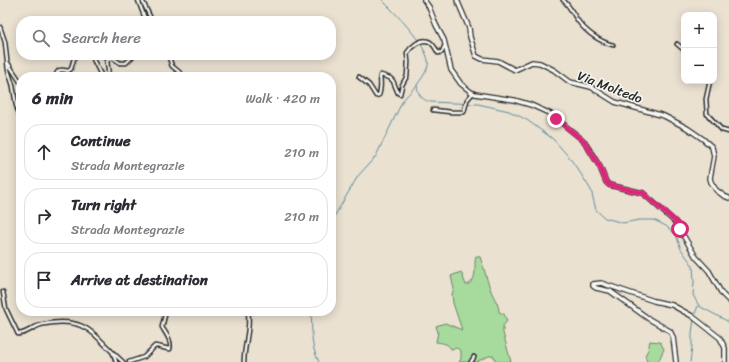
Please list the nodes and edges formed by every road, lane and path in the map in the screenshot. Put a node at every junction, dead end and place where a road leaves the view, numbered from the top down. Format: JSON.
{"nodes":[{"id":1,"x":138,"y":0,"type":"edge"},
{"id":2,"x":142,"y":0,"type":"edge"},
{"id":3,"x":424,"y":0,"type":"edge"},
{"id":4,"x":457,"y":0,"type":"edge"},
{"id":5,"x":563,"y":0,"type":"edge"},
{"id":6,"x":144,"y":16,"type":"edge"},
{"id":7,"x":150,"y":16,"type":"edge"},
{"id":8,"x":0,"y":27,"type":"edge"},
{"id":9,"x":444,"y":40,"type":"junction"},
{"id":10,"x":677,"y":44,"type":"dead end"},
{"id":11,"x":613,"y":45,"type":"dead end"},
{"id":12,"x":682,"y":48,"type":"edge"},
{"id":13,"x":74,"y":60,"type":"edge"},
{"id":14,"x":94,"y":60,"type":"edge"},
{"id":15,"x":108,"y":60,"type":"edge"},
{"id":16,"x":116,"y":60,"type":"edge"},
{"id":17,"x":130,"y":60,"type":"edge"},
{"id":18,"x":170,"y":60,"type":"edge"},
{"id":19,"x":8,"y":63,"type":"junction"},
{"id":20,"x":58,"y":72,"type":"edge"},
{"id":21,"x":100,"y":72,"type":"edge"},
{"id":22,"x":109,"y":72,"type":"edge"},
{"id":23,"x":179,"y":72,"type":"edge"},
{"id":24,"x":16,"y":75,"type":"edge"},
{"id":25,"x":358,"y":77,"type":"dead end"},
{"id":26,"x":709,"y":84,"type":"edge"},
{"id":27,"x":473,"y":93,"type":"junction"},
{"id":28,"x":16,"y":105,"type":"edge"},
{"id":29,"x":433,"y":110,"type":"dead end"},
{"id":30,"x":729,"y":132,"type":"edge"},
{"id":31,"x":729,"y":198,"type":"edge"},
{"id":32,"x":3,"y":292,"type":"dead end"},
{"id":33,"x":729,"y":301,"type":"edge"},
{"id":34,"x":165,"y":316,"type":"edge"},
{"id":35,"x":248,"y":316,"type":"edge"},
{"id":36,"x":113,"y":353,"type":"junction"},
{"id":37,"x":474,"y":357,"type":"dead end"},
{"id":38,"x":116,"y":362,"type":"edge"},
{"id":39,"x":123,"y":362,"type":"edge"},
{"id":40,"x":129,"y":362,"type":"edge"},
{"id":41,"x":244,"y":362,"type":"edge"},
{"id":42,"x":471,"y":362,"type":"edge"},
{"id":43,"x":676,"y":362,"type":"edge"},
{"id":44,"x":725,"y":362,"type":"edge"}],
"edges":[{"from":1,"to":6,"type":"street"},
{"from":2,"to":7,"type":"street"},
{"from":3,"to":9,"type":"street"},
{"from":4,"to":31,"type":"street","name":"Via Moltedo"},
{"from":5,"to":11,"type":"street"},
{"from":8,"to":19,"type":"street"},
{"from":9,"to":25,"type":"street"},
{"from":9,"to":27,"type":"street"},
{"from":10,"to":12,"type":"street"},
{"from":13,"to":20,"type":"street"},
{"from":14,"to":21,"type":"street"},
{"from":15,"to":22,"type":"street"},
{"from":16,"to":17,"type":"street"},
{"from":18,"to":23,"type":"street"},
{"from":19,"to":24,"type":"street"},
{"from":19,"to":28,"type":"street"},
{"from":26,"to":30,"type":"street"},
{"from":27,"to":29,"type":"street"},
{"from":27,"to":33,"type":"street"},
{"from":32,"to":36,"type":"street"},
{"from":34,"to":40,"type":"street"},
{"from":35,"to":41,"type":"street"},
{"from":36,"to":38,"type":"street"},
{"from":36,"to":39,"type":"street"},
{"from":37,"to":42,"type":"street"},
{"from":43,"to":44,"type":"street"}]}
